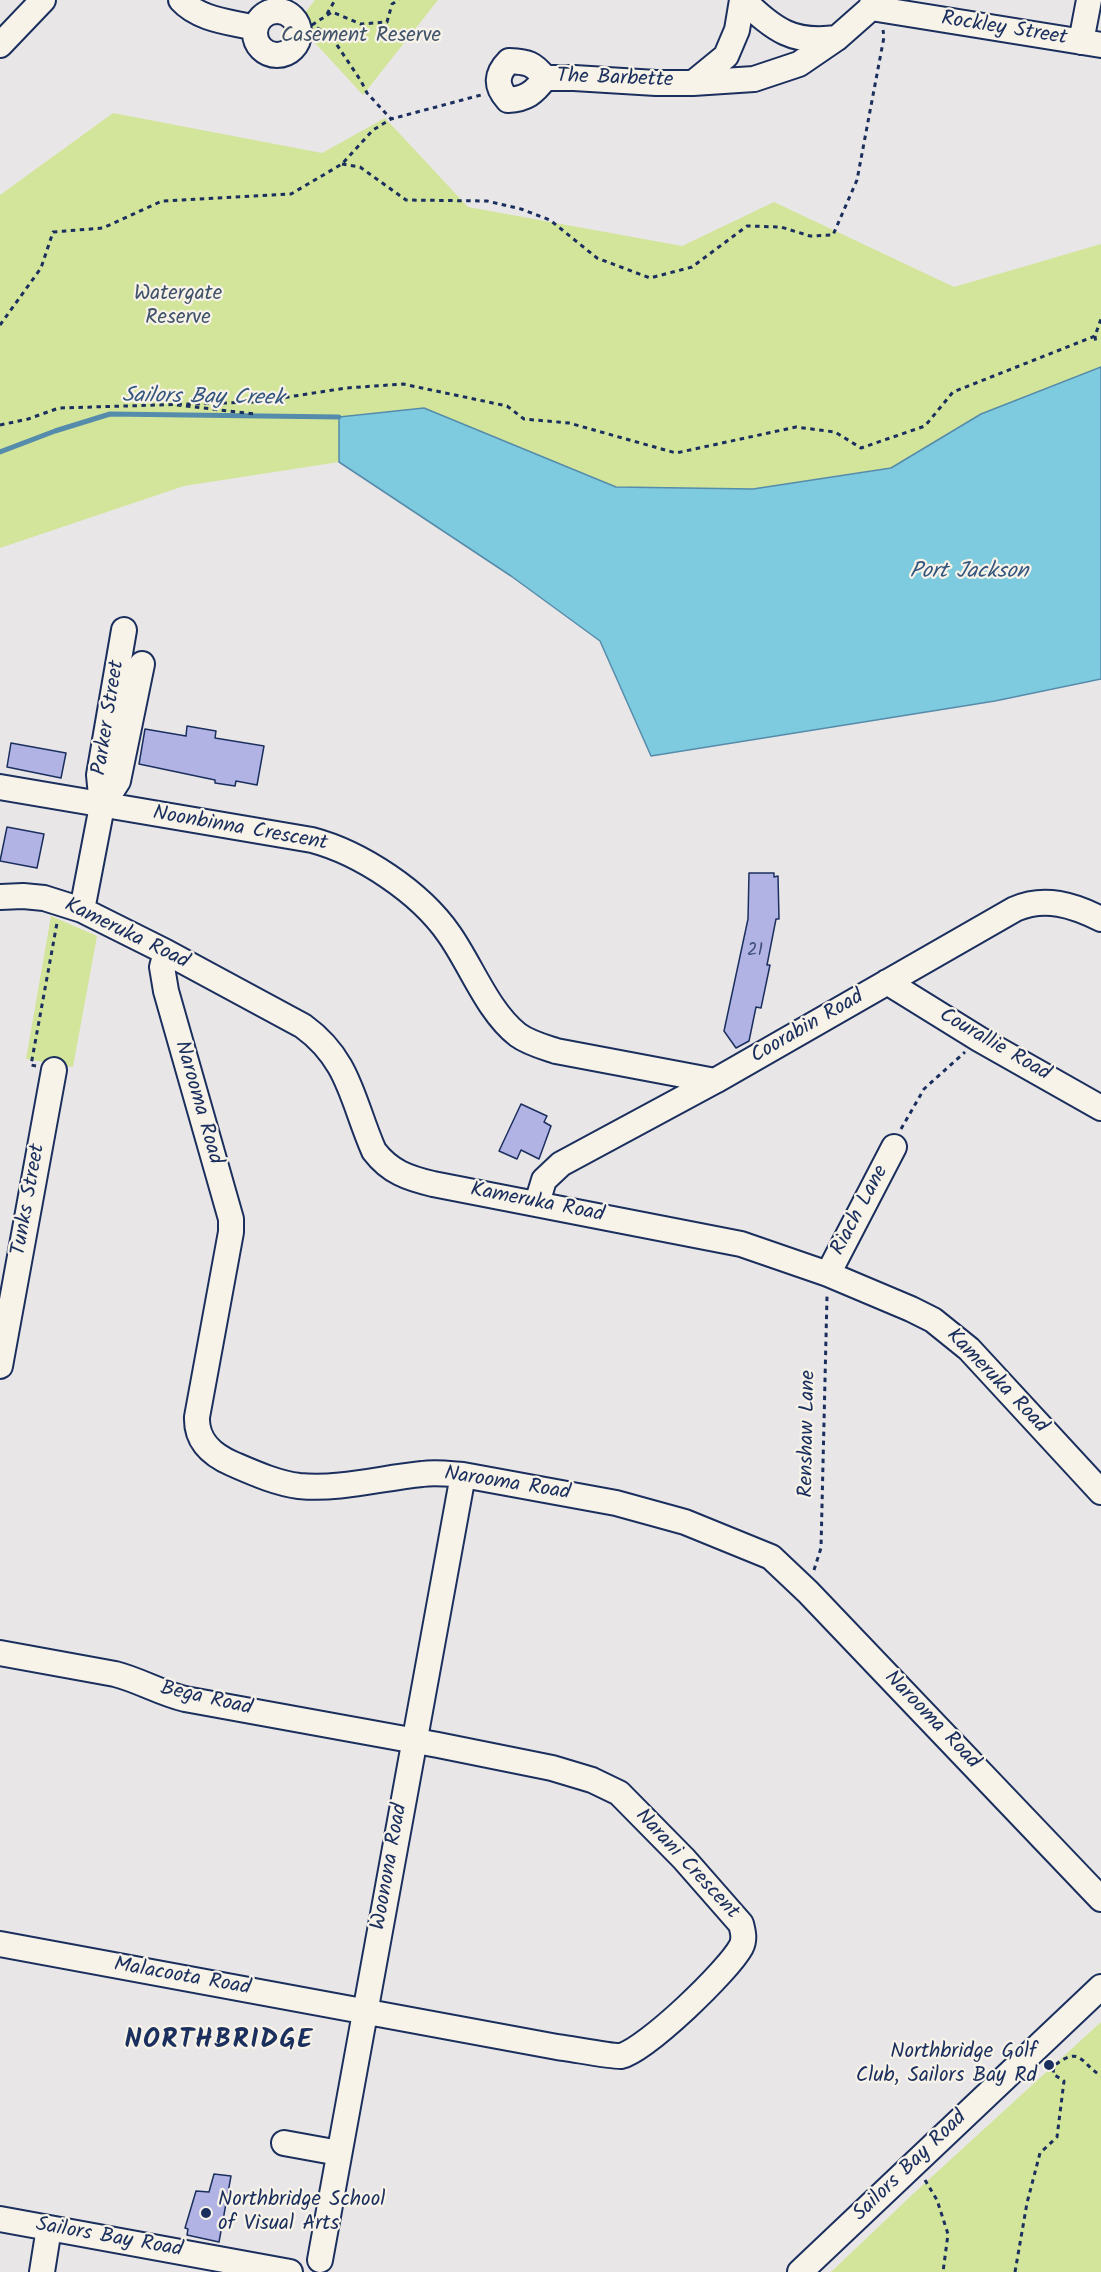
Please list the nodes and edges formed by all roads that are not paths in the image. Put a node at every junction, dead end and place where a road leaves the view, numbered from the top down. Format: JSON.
{"nodes":[{"id":1,"x":43,"y":0,"type":"edge"},
{"id":2,"x":181,"y":0,"type":"edge"},
{"id":3,"x":742,"y":0,"type":"edge"},
{"id":4,"x":1089,"y":0,"type":"edge"},
{"id":5,"x":875,"y":6,"type":"edge"},
{"id":6,"x":255,"y":28,"type":"junction"},
{"id":7,"x":837,"y":38,"type":"junction"},
{"id":8,"x":1091,"y":44,"type":"edge"},
{"id":9,"x":0,"y":45,"type":"edge"},
{"id":10,"x":545,"y":78,"type":"junction"},
{"id":11,"x":693,"y":83,"type":"junction"},
{"id":12,"x":124,"y":630,"type":"dead end"},
{"id":13,"x":142,"y":664,"type":"dead end"},
{"id":14,"x":0,"y":787,"type":"edge"},
{"id":15,"x":102,"y":806,"type":"junction"},
{"id":16,"x":0,"y":897,"type":"edge"},
{"id":17,"x":82,"y":910,"type":"junction"},
{"id":18,"x":1101,"y":919,"type":"edge"},
{"id":19,"x":166,"y":952,"type":"junction"},
{"id":20,"x":887,"y":982,"type":"junction"},
{"id":21,"x":54,"y":1070,"type":"road end"},
{"id":22,"x":715,"y":1081,"type":"junction"},
{"id":23,"x":1101,"y":1108,"type":"edge"},
{"id":24,"x":894,"y":1147,"type":"road end"},
{"id":25,"x":537,"y":1203,"type":"junction"},
{"id":26,"x":828,"y":1274,"type":"junction"},
{"id":27,"x":0,"y":1366,"type":"edge"},
{"id":28,"x":463,"y":1475,"type":"junction"},
{"id":29,"x":1101,"y":1492,"type":"edge"},
{"id":30,"x":0,"y":1653,"type":"edge"},
{"id":31,"x":414,"y":1741,"type":"junction"},
{"id":32,"x":1101,"y":1899,"type":"edge"},
{"id":33,"x":0,"y":1944,"type":"edge"},
{"id":34,"x":1101,"y":1987,"type":"edge"},
{"id":35,"x":365,"y":2011,"type":"junction"},
{"id":36,"x":284,"y":2143,"type":"dead end"},
{"id":37,"x":339,"y":2153,"type":"junction"},
{"id":38,"x":0,"y":2219,"type":"edge"},
{"id":39,"x":49,"y":2228,"type":"junction"},
{"id":40,"x":318,"y":2268,"type":"edge"},
{"id":41,"x":42,"y":2272,"type":"edge"},
{"id":42,"x":290,"y":2272,"type":"edge"},
{"id":43,"x":800,"y":2272,"type":"edge"}],
"edges":[{"from":1,"to":9,"type":"street"},
{"from":2,"to":6,"type":"street"},
{"from":3,"to":7,"type":"street"},
{"from":3,"to":11,"type":"street","name":"The Barbette"},
{"from":4,"to":8,"type":"street"},
{"from":5,"to":7,"type":"street"},
{"from":5,"to":8,"type":"street","name":"Rockley Street"},
{"from":6,"to":6,"type":"street"},
{"from":7,"to":11,"type":"street"},
{"from":10,"to":10,"type":"street","name":"The Barbette"},
{"from":10,"to":11,"type":"street","name":"The Barbette"},
{"from":12,"to":15,"type":"street","name":"Parker Street"},
{"from":13,"to":15,"type":"street","name":"Parker Street"},
{"from":14,"to":15,"type":"street","name":"Noonbinna Crescent"},
{"from":15,"to":17,"type":"street","name":"Parker Street"},
{"from":15,"to":22,"type":"street","name":"Noonbinna Crescent"},
{"from":16,"to":17,"type":"street","name":"Kameruka Road"},
{"from":17,"to":19,"type":"street","name":"Kameruka Road"},
{"from":18,"to":20,"type":"street","name":"Coorabin Road"},
{"from":19,"to":25,"type":"street","name":"Kameruka Road"},
{"from":19,"to":28,"type":"street","name":"Narooma Road"},
{"from":20,"to":22,"type":"street","name":"Coorabin Road"},
{"from":20,"to":23,"type":"street","name":"Courallie Road"},
{"from":21,"to":27,"type":"street","name":"Tunks Street"},
{"from":22,"to":25,"type":"street","name":"Coorabin Road"},
{"from":24,"to":26,"type":"street","name":"Riach Lane"},
{"from":25,"to":26,"type":"street","name":"Kameruka Road"},
{"from":26,"to":29,"type":"street","name":"Kameruka Road"},
{"from":28,"to":31,"type":"street","name":"Woonona Road"},
{"from":28,"to":32,"type":"street","name":"Narooma Road"},
{"from":30,"to":31,"type":"street","name":"Bega Road"},
{"from":31,"to":35,"type":"street","name":"Woonona Road"},
{"from":31,"to":35,"type":"street","name":"Narani Crescent"},
{"from":33,"to":35,"type":"street","name":"Malacoota Road"},
{"from":34,"to":43,"type":"street","name":"Sailors Bay Road"},
{"from":35,"to":37,"type":"street","name":"Woonona Road"},
{"from":36,"to":37,"type":"street"},
{"from":37,"to":40,"type":"street","name":"Woonona Road"},
{"from":38,"to":39,"type":"street","name":"Sailors Bay Road"},
{"from":39,"to":41,"type":"street"},
{"from":39,"to":42,"type":"street","name":"Sailors Bay Road"}]}
